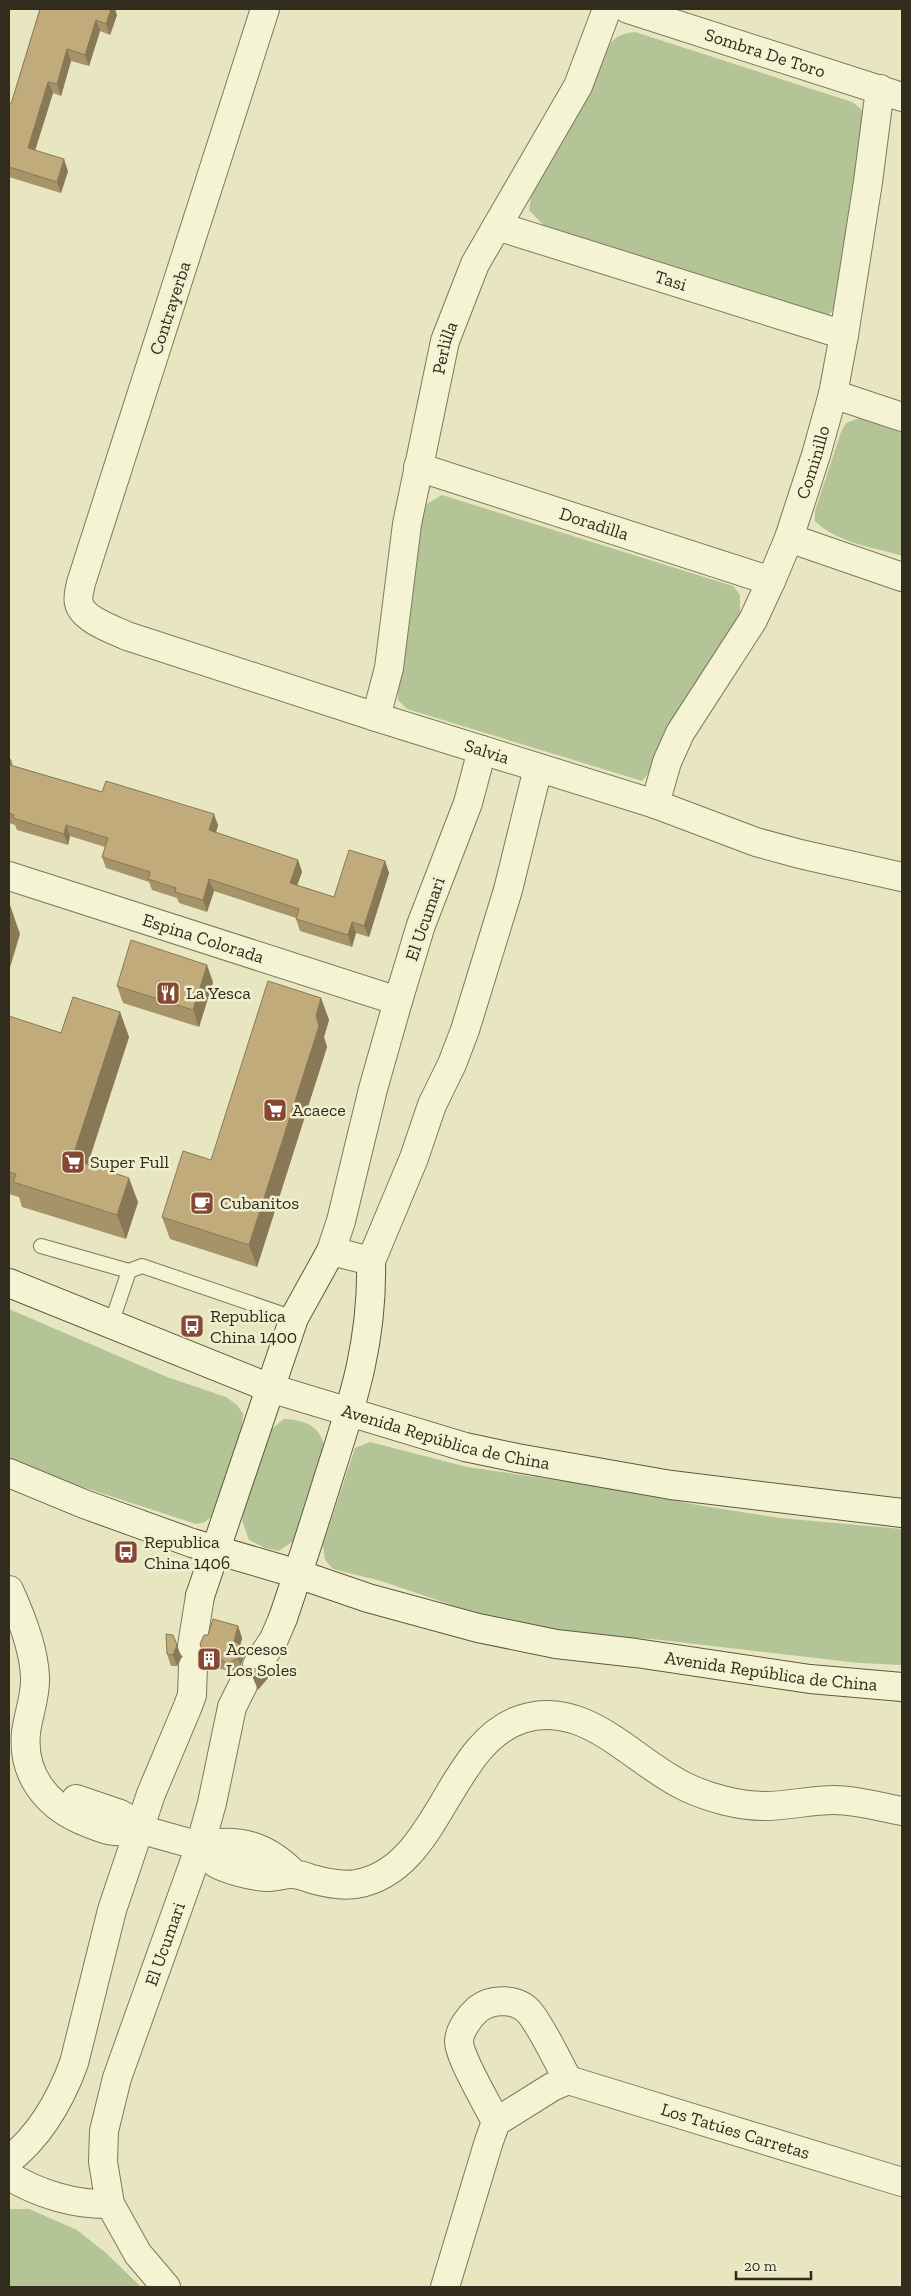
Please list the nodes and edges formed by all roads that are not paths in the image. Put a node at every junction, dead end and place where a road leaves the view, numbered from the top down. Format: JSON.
{"nodes":[{"id":1,"x":265,"y":9,"type":"edge"},
{"id":2,"x":606,"y":9,"type":"edge"},
{"id":3,"x":628,"y":9,"type":"edge"},
{"id":4,"x":891,"y":93,"type":"edge"},
{"id":5,"x":497,"y":226,"type":"junction"},
{"id":6,"x":844,"y":335,"type":"junction"},
{"id":7,"x":834,"y":394,"type":"junction"},
{"id":8,"x":902,"y":417,"type":"edge"},
{"id":9,"x":418,"y":467,"type":"junction"},
{"id":10,"x":790,"y":538,"type":"junction"},
{"id":11,"x":902,"y":577,"type":"edge"},
{"id":12,"x":772,"y":581,"type":"junction"},
{"id":13,"x":80,"y":608,"type":"joint"},
{"id":14,"x":376,"y":717,"type":"junction"},
{"id":15,"x":482,"y":750,"type":"junction"},
{"id":16,"x":538,"y":768,"type":"junction"},
{"id":17,"x":655,"y":804,"type":"junction"},
{"id":18,"x":9,"y":876,"type":"edge"},
{"id":19,"x":902,"y":877,"type":"edge"},
{"id":20,"x":398,"y":1002,"type":"junction"},
{"id":21,"x":41,"y":1246,"type":"dead end"},
{"id":22,"x":331,"y":1251,"type":"junction"},
{"id":23,"x":371,"y":1261,"type":"junction"},
{"id":24,"x":129,"y":1271,"type":"junction"},
{"id":25,"x":9,"y":1284,"type":"edge"},
{"id":26,"x":294,"y":1318,"type":"junction"},
{"id":27,"x":111,"y":1324,"type":"junction"},
{"id":28,"x":270,"y":1388,"type":"junction"},
{"id":29,"x":350,"y":1411,"type":"junction"},
{"id":30,"x":9,"y":1473,"type":"edge"},
{"id":31,"x":902,"y":1513,"type":"edge"},
{"id":32,"x":216,"y":1550,"type":"junction"},
{"id":33,"x":298,"y":1574,"type":"junction"},
{"id":34,"x":9,"y":1590,"type":"edge"},
{"id":35,"x":902,"y":1687,"type":"edge"},
{"id":36,"x":902,"y":1811,"type":"edge"},
{"id":37,"x":139,"y":1829,"type":"junction"},
{"id":38,"x":200,"y":1846,"type":"junction"},
{"id":39,"x":568,"y":2080,"type":"junction"},
{"id":40,"x":496,"y":2122,"type":"junction"},
{"id":41,"x":9,"y":2160,"type":"edge"},
{"id":42,"x":9,"y":2176,"type":"edge"},
{"id":43,"x":902,"y":2182,"type":"edge"},
{"id":44,"x":110,"y":2204,"type":"junction"},
{"id":45,"x":166,"y":2287,"type":"edge"},
{"id":46,"x":445,"y":2287,"type":"edge"}],
"edges":[{"from":1,"to":13,"type":"street","name":"Contrayerba"},
{"from":2,"to":5,"type":"street","name":"Perlilla"},
{"from":3,"to":4,"type":"street","name":"Sombra De Toro"},
{"from":4,"to":6,"type":"street","name":"Cominillo"},
{"from":5,"to":6,"type":"street","name":"Tasi"},
{"from":5,"to":9,"type":"street","name":"Perlilla"},
{"from":6,"to":7,"type":"street","name":"Cominillo"},
{"from":7,"to":8,"type":"street"},
{"from":7,"to":10,"type":"street","name":"Cominillo"},
{"from":9,"to":12,"type":"street","name":"Doradilla"},
{"from":9,"to":14,"type":"street","name":"Perlilla"},
{"from":10,"to":11,"type":"street"},
{"from":10,"to":12,"type":"street","name":"Cominillo"},
{"from":12,"to":17,"type":"street","name":"Cominillo"},
{"from":13,"to":14,"type":"street","name":"Salvia"},
{"from":14,"to":15,"type":"street","name":"Salvia"},
{"from":15,"to":16,"type":"street","name":"Salvia"},
{"from":15,"to":20,"type":"street","name":"El Ucumari"},
{"from":16,"to":17,"type":"street","name":"Salvia"},
{"from":16,"to":23,"type":"street"},
{"from":17,"to":19,"type":"street","name":"Salvia"},
{"from":18,"to":20,"type":"street","name":"Espina Colorada"},
{"from":20,"to":22,"type":"street","name":"El Ucumari"},
{"from":21,"to":24,"type":"lane"},
{"from":22,"to":23,"type":"street"},
{"from":22,"to":26,"type":"street","name":"El Ucumari"},
{"from":23,"to":29,"type":"street","name":"El Ucumari"},
{"from":24,"to":26,"type":"lane"},
{"from":24,"to":27,"type":"lane"},
{"from":25,"to":27,"type":"street","name":"Avenida República de China"},
{"from":26,"to":28,"type":"street","name":"El Ucumari"},
{"from":27,"to":28,"type":"street","name":"Avenida República de China"},
{"from":28,"to":29,"type":"street","name":"Avenida República de China"},
{"from":28,"to":32,"type":"street","name":"El Ucumari"},
{"from":29,"to":31,"type":"street","name":"Avenida República de China"},
{"from":29,"to":33,"type":"street","name":"El Ucumari"},
{"from":30,"to":32,"type":"street","name":"Avenida República de China"},
{"from":32,"to":33,"type":"street","name":"Avenida República de China"},
{"from":32,"to":37,"type":"street","name":"El Ucumari"},
{"from":33,"to":35,"type":"street","name":"Avenida República de China"},
{"from":33,"to":38,"type":"street","name":"El Ucumari"},
{"from":34,"to":37,"type":"street"},
{"from":36,"to":38,"type":"street"},
{"from":37,"to":38,"type":"street"},
{"from":37,"to":41,"type":"street"},
{"from":38,"to":44,"type":"street","name":"El Ucumari"},
{"from":39,"to":40,"type":"street"},
{"from":39,"to":40,"type":"street"},
{"from":39,"to":43,"type":"street","name":"Los Tatúes Carretas"},
{"from":40,"to":46,"type":"street"},
{"from":42,"to":44,"type":"street"},
{"from":44,"to":45,"type":"street","name":"El Ucumari"}]}
